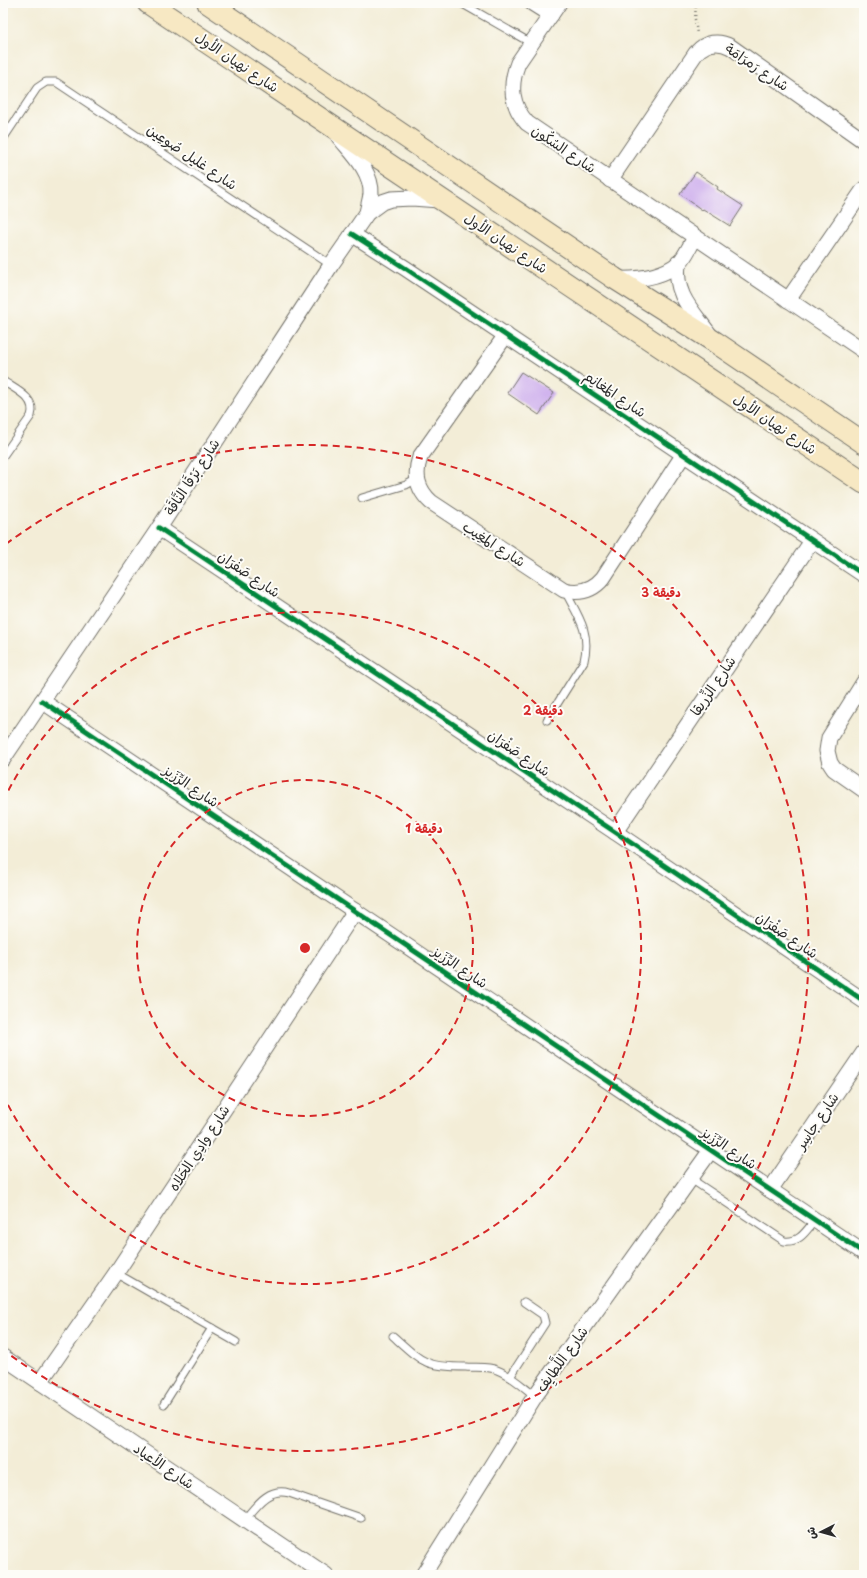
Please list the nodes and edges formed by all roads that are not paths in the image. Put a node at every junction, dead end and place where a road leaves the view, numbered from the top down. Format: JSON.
{"nodes":[{"id":1,"x":148,"y":3,"type":"edge"},
{"id":2,"x":208,"y":3,"type":"edge"},
{"id":3,"x":461,"y":3,"type":"edge"},
{"id":4,"x":532,"y":3,"type":"edge"},
{"id":5,"x":555,"y":9,"type":"edge"},
{"id":6,"x":531,"y":43,"type":"junction"},
{"id":7,"x":329,"y":124,"type":"junction"},
{"id":8,"x":3,"y":139,"type":"edge"},
{"id":9,"x":864,"y":141,"type":"edge"},
{"id":10,"x":610,"y":180,"type":"junction"},
{"id":11,"x":864,"y":188,"type":"edge"},
{"id":12,"x":442,"y":200,"type":"junction"},
{"id":13,"x":367,"y":213,"type":"junction"},
{"id":14,"x":352,"y":234,"type":"junction"},
{"id":15,"x":695,"y":238,"type":"junction"},
{"id":16,"x":678,"y":263,"type":"junction"},
{"id":17,"x":331,"y":265,"type":"junction"},
{"id":18,"x":614,"y":278,"type":"junction"},
{"id":19,"x":788,"y":300,"type":"junction"},
{"id":20,"x":506,"y":335,"type":"junction"},
{"id":21,"x":715,"y":342,"type":"junction"},
{"id":22,"x":864,"y":351,"type":"edge"},
{"id":23,"x":3,"y":382,"type":"edge"},
{"id":24,"x":864,"y":443,"type":"edge"},
{"id":25,"x":684,"y":454,"type":"junction"},
{"id":26,"x":3,"y":456,"type":"edge"},
{"id":27,"x":417,"y":479,"type":"junction"},
{"id":28,"x":864,"y":483,"type":"edge"},
{"id":29,"x":362,"y":498,"type":"dead end"},
{"id":30,"x":159,"y":528,"type":"junction"},
{"id":31,"x":812,"y":541,"type":"junction"},
{"id":32,"x":864,"y":575,"type":"edge"},
{"id":33,"x":564,"y":590,"type":"junction"},
{"id":34,"x":864,"y":682,"type":"edge"},
{"id":35,"x":42,"y":701,"type":"junction"},
{"id":36,"x":547,"y":720,"type":"dead end"},
{"id":37,"x":3,"y":759,"type":"edge"},
{"id":38,"x":864,"y":790,"type":"edge"},
{"id":39,"x":615,"y":832,"type":"junction"},
{"id":40,"x":355,"y":911,"type":"junction"},
{"id":41,"x":864,"y":1001,"type":"edge"},
{"id":42,"x":864,"y":1052,"type":"edge"},
{"id":43,"x":711,"y":1150,"type":"junction"},
{"id":44,"x":691,"y":1179,"type":"junction"},
{"id":45,"x":770,"y":1190,"type":"junction"},
{"id":46,"x":815,"y":1220,"type":"junction"},
{"id":47,"x":864,"y":1253,"type":"edge"},
{"id":48,"x":116,"y":1273,"type":"junction"},
{"id":49,"x":524,"y":1302,"type":"dead end"},
{"id":50,"x":212,"y":1328,"type":"junction"},
{"id":51,"x":393,"y":1336,"type":"dead end"},
{"id":52,"x":236,"y":1342,"type":"dead end"},
{"id":53,"x":3,"y":1357,"type":"edge"},
{"id":54,"x":510,"y":1377,"type":"junction"},
{"id":55,"x":40,"y":1382,"type":"junction"},
{"id":56,"x":535,"y":1396,"type":"junction"},
{"id":57,"x":164,"y":1404,"type":"dead end"},
{"id":58,"x":360,"y":1518,"type":"dead end"},
{"id":59,"x":244,"y":1520,"type":"junction"},
{"id":60,"x":326,"y":1575,"type":"edge"},
{"id":61,"x":423,"y":1575,"type":"edge"}],
"edges":[{"from":1,"to":7,"type":"main road","name":"شارع نهيان الأول"},
{"from":2,"to":18,"type":"main road"},
{"from":3,"to":6,"type":"lane"},
{"from":4,"to":5,"type":"street"},
{"from":5,"to":6,"type":"street","name":"شارع السُكُون"},
{"from":6,"to":10,"type":"street","name":"شارع السُكُون"},
{"from":7,"to":12,"type":"main road","name":"شارع نهيان الأول"},
{"from":7,"to":13,"type":"street","name":"شارع بَرْقَا النَّاقَة"},
{"from":8,"to":17,"type":"lane","name":"شارع غليل صُوعِين"},
{"from":9,"to":10,"type":"street","name":"شارع رَمرَامَة"},
{"from":10,"to":15,"type":"street","name":"شارع السُكُون"},
{"from":11,"to":19,"type":"street"},
{"from":12,"to":13,"type":"street","name":"شارع بَرْقَا النَّاقَة"},
{"from":12,"to":28,"type":"main road","name":"شارع نهيان الأول"},
{"from":13,"to":14,"type":"street","name":"شارع بَرْقَا النَّاقَة"},
{"from":14,"to":17,"type":"street","name":"شارع بَرْقَا النَّاقَة"},
{"from":14,"to":20,"type":"street","name":"شارع المَغانِم"},
{"from":15,"to":16,"type":"street"},
{"from":15,"to":19,"type":"street","name":"شارع السُكُون"},
{"from":16,"to":18,"type":"street"},
{"from":16,"to":21,"type":"street"},
{"from":17,"to":30,"type":"street","name":"شارع بَرْقَا النَّاقَة"},
{"from":18,"to":21,"type":"main road"},
{"from":19,"to":22,"type":"street","name":"شارع السُكُون"},
{"from":20,"to":25,"type":"street","name":"شارع المَغانِم"},
{"from":20,"to":27,"type":"street"},
{"from":21,"to":24,"type":"main road"},
{"from":23,"to":26,"type":"lane"},
{"from":25,"to":31,"type":"street","name":"شارع المَغانِم"},
{"from":25,"to":33,"type":"street"},
{"from":27,"to":29,"type":"lane"},
{"from":27,"to":33,"type":"street","name":"شارع المغِيب"},
{"from":30,"to":35,"type":"street","name":"شارع بَرْقَا النَّاقَة"},
{"from":30,"to":39,"type":"street","name":"شارع صَفْرَان"},
{"from":31,"to":32,"type":"street","name":"شارع المَغانِم"},
{"from":31,"to":39,"type":"street","name":"شارع الزِّريقا"},
{"from":33,"to":36,"type":"lane"},
{"from":34,"to":38,"type":"street"},
{"from":35,"to":37,"type":"street","name":"شارع بَرْقَا النَّاقَة"},
{"from":35,"to":40,"type":"street","name":"شارع الرِّزَيز"},
{"from":39,"to":41,"type":"street","name":"شارع صَفْرَان"},
{"from":40,"to":43,"type":"street","name":"شارع الرِّزَيز"},
{"from":40,"to":48,"type":"street","name":"شارع وادِي الحَلاه"},
{"from":42,"to":45,"type":"street","name":"شارع جاسِر"},
{"from":43,"to":44,"type":"street","name":"شارع اللَّطايِف"},
{"from":43,"to":45,"type":"street","name":"شارع الرِّزَيز"},
{"from":44,"to":46,"type":"lane"},
{"from":44,"to":56,"type":"street","name":"شارع اللَّطايِف"},
{"from":45,"to":46,"type":"street","name":"شارع الرِّزَيز"},
{"from":46,"to":47,"type":"street","name":"شارع الرِّزَيز"},
{"from":48,"to":50,"type":"lane"},
{"from":48,"to":55,"type":"street","name":"شارع وادِي الحَلاه"},
{"from":49,"to":54,"type":"lane"},
{"from":50,"to":52,"type":"lane"},
{"from":50,"to":57,"type":"lane"},
{"from":51,"to":54,"type":"lane"},
{"from":53,"to":55,"type":"street","name":"شارع الأعياد"},
{"from":54,"to":56,"type":"lane"},
{"from":55,"to":59,"type":"street","name":"شارع الأعياد"},
{"from":56,"to":61,"type":"street","name":"شارع اللَّطايِف"},
{"from":58,"to":59,"type":"lane"},
{"from":59,"to":60,"type":"street","name":"شارع الأعياد"}]}
